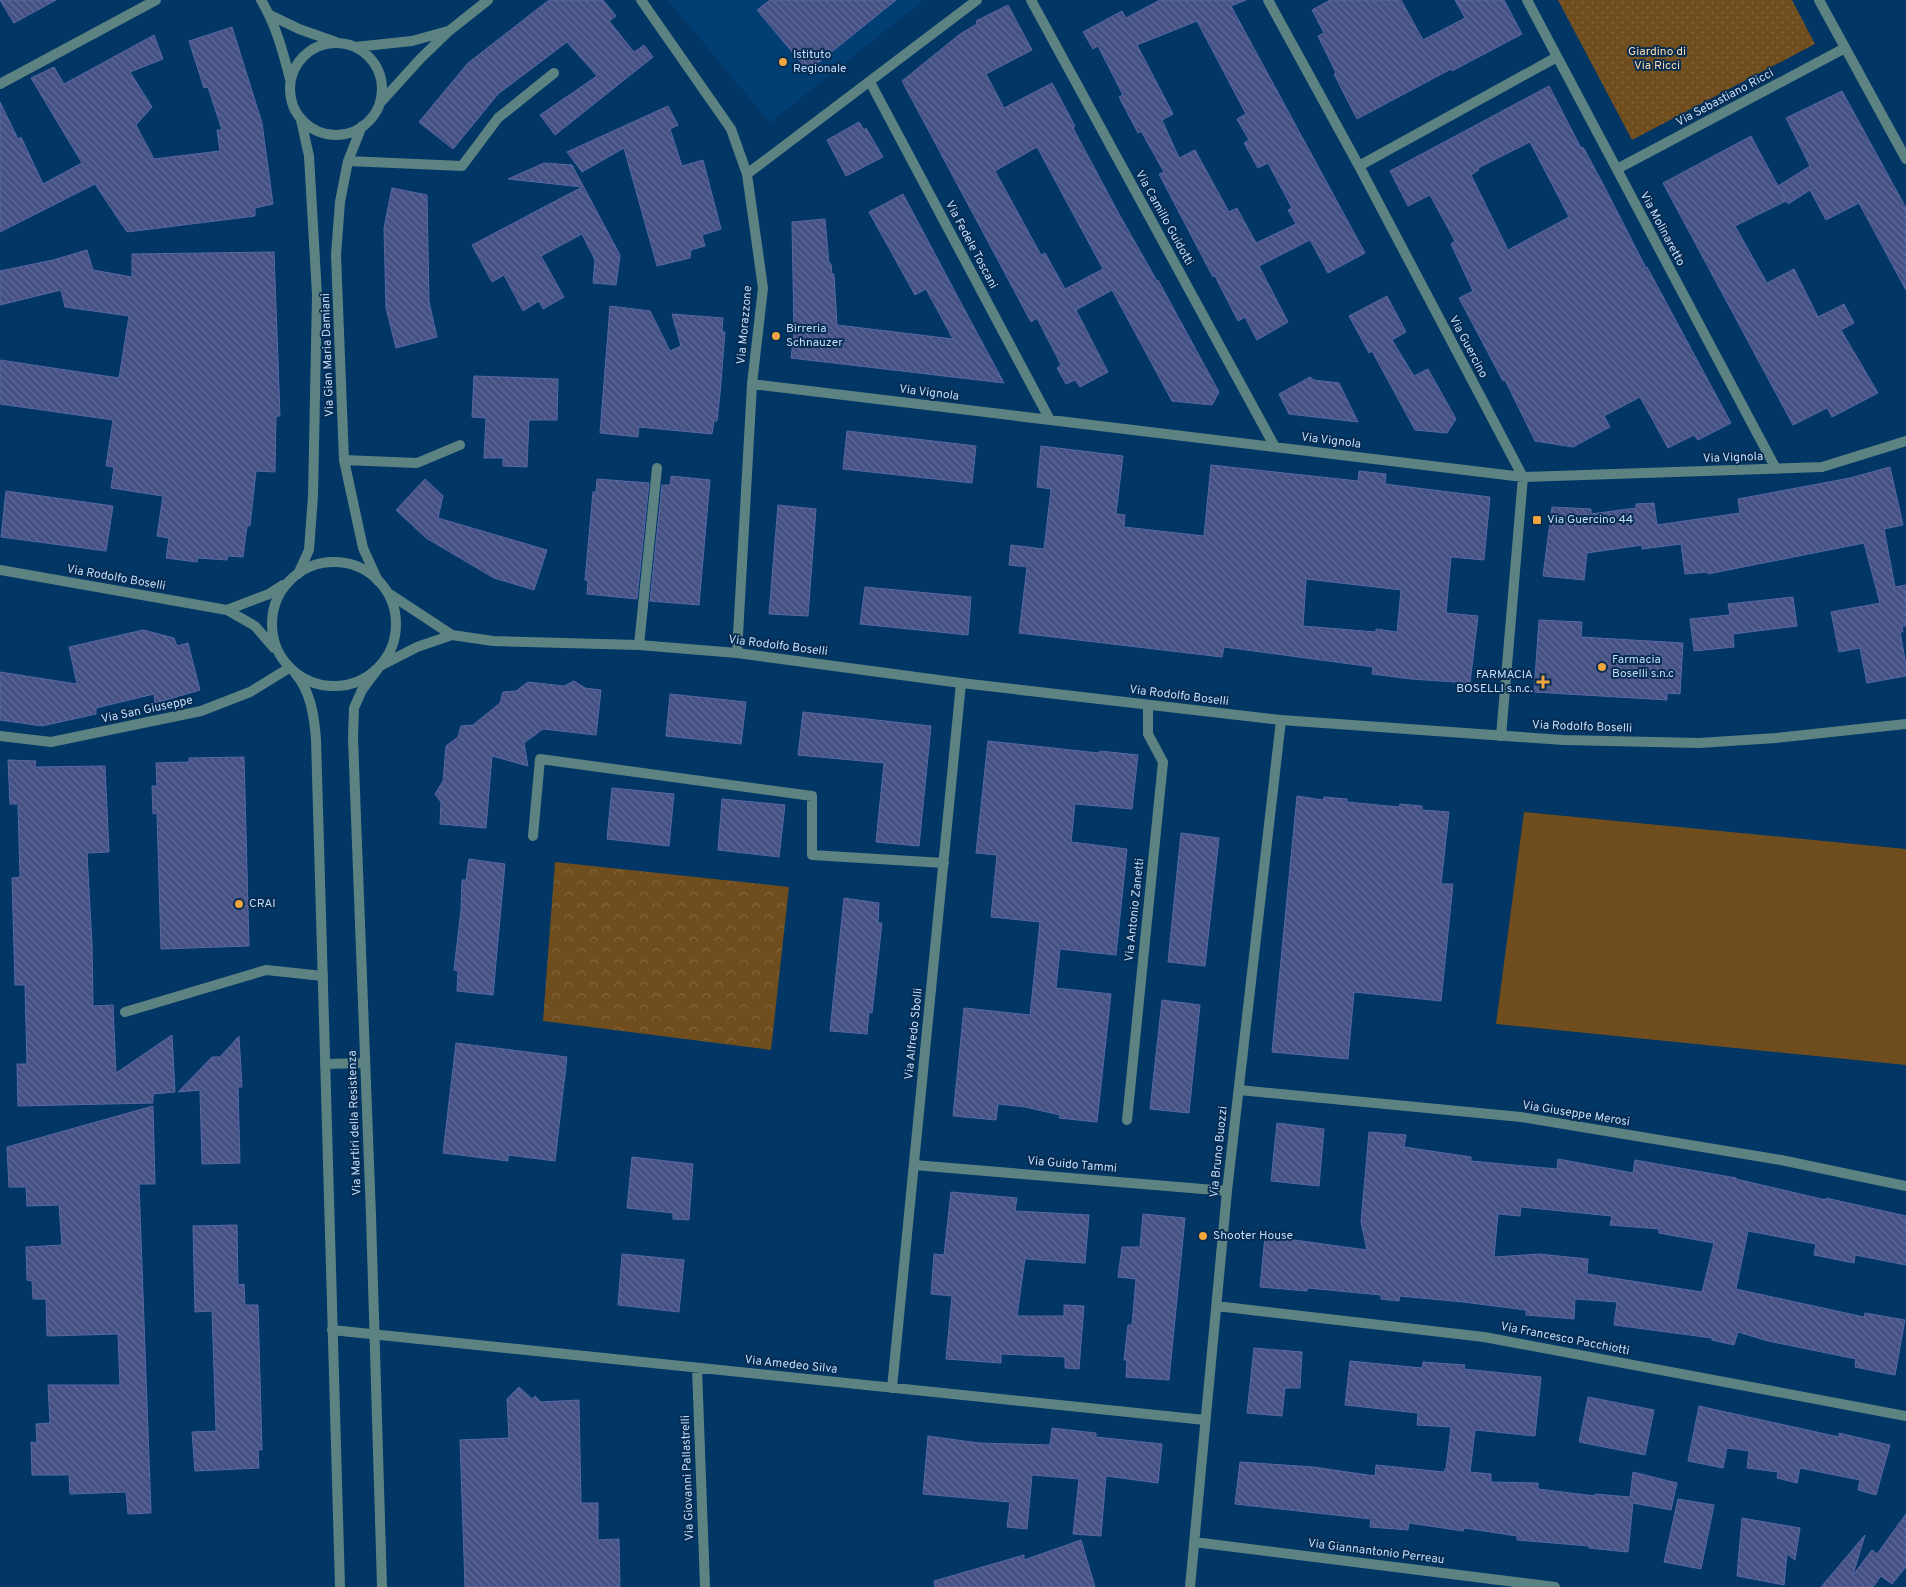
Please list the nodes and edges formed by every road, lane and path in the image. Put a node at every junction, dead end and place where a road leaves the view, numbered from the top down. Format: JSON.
{"nodes":[{"id":1,"x":156,"y":0,"type":"edge"},
{"id":2,"x":261,"y":0,"type":"edge"},
{"id":3,"x":488,"y":0,"type":"edge"},
{"id":4,"x":641,"y":0,"type":"edge"},
{"id":5,"x":977,"y":0,"type":"edge"},
{"id":6,"x":1031,"y":0,"type":"edge"},
{"id":7,"x":1268,"y":0,"type":"edge"},
{"id":8,"x":1527,"y":0,"type":"edge"},
{"id":9,"x":1820,"y":0,"type":"edge"},
{"id":10,"x":270,"y":15,"type":"junction"},
{"id":11,"x":448,"y":31,"type":"junction"},
{"id":12,"x":339,"y":43,"type":"junction"},
{"id":13,"x":355,"y":47,"type":"junction"},
{"id":14,"x":1845,"y":48,"type":"junction"},
{"id":15,"x":1557,"y":57,"type":"junction"},
{"id":16,"x":554,"y":73,"type":"dead end"},
{"id":17,"x":290,"y":79,"type":"junction"},
{"id":18,"x":870,"y":82,"type":"junction"},
{"id":19,"x":0,"y":84,"type":"edge"},
{"id":20,"x":379,"y":105,"type":"junction"},
{"id":21,"x":301,"y":120,"type":"junction"},
{"id":22,"x":362,"y":126,"type":"junction"},
{"id":23,"x":1906,"y":159,"type":"edge"},
{"id":24,"x":348,"y":161,"type":"junction"},
{"id":25,"x":1359,"y":166,"type":"junction"},
{"id":26,"x":1617,"y":169,"type":"junction"},
{"id":27,"x":747,"y":174,"type":"junction"},
{"id":28,"x":752,"y":384,"type":"junction"},
{"id":29,"x":1050,"y":420,"type":"junction"},
{"id":30,"x":1906,"y":441,"type":"edge"},
{"id":31,"x":460,"y":445,"type":"dead end"},
{"id":32,"x":1275,"y":447,"type":"junction"},
{"id":33,"x":344,"y":460,"type":"junction"},
{"id":34,"x":657,"y":468,"type":"dead end"},
{"id":35,"x":1776,"y":469,"type":"junction"},
{"id":36,"x":1523,"y":477,"type":"junction"},
{"id":37,"x":0,"y":570,"type":"edge"},
{"id":38,"x":298,"y":574,"type":"junction"},
{"id":39,"x":378,"y":581,"type":"junction"},
{"id":40,"x":289,"y":582,"type":"junction"},
{"id":41,"x":387,"y":593,"type":"junction"},
{"id":42,"x":227,"y":610,"type":"junction"},
{"id":43,"x":452,"y":635,"type":"junction"},
{"id":44,"x":639,"y":645,"type":"junction"},
{"id":45,"x":736,"y":653,"type":"junction"},
{"id":46,"x":281,"y":657,"type":"junction"},
{"id":47,"x":380,"y":666,"type":"junction"},
{"id":48,"x":292,"y":671,"type":"junction"},
{"id":49,"x":961,"y":682,"type":"junction"},
{"id":50,"x":1148,"y":705,"type":"junction"},
{"id":51,"x":1281,"y":720,"type":"junction"},
{"id":52,"x":1906,"y":724,"type":"edge"},
{"id":53,"x":0,"y":736,"type":"edge"},
{"id":54,"x":1502,"y":736,"type":"junction"},
{"id":55,"x":532,"y":836,"type":"dead end"},
{"id":56,"x":944,"y":863,"type":"junction"},
{"id":57,"x":323,"y":976,"type":"junction"},
{"id":58,"x":125,"y":1012,"type":"dead end"},
{"id":59,"x":325,"y":1064,"type":"junction"},
{"id":60,"x":365,"y":1064,"type":"junction"},
{"id":61,"x":1239,"y":1090,"type":"junction"},
{"id":62,"x":1127,"y":1120,"type":"dead end"},
{"id":63,"x":914,"y":1165,"type":"junction"},
{"id":64,"x":1906,"y":1186,"type":"edge"},
{"id":65,"x":1227,"y":1191,"type":"junction"},
{"id":66,"x":1216,"y":1306,"type":"junction"},
{"id":67,"x":332,"y":1330,"type":"junction"},
{"id":68,"x":375,"y":1335,"type":"junction"},
{"id":69,"x":697,"y":1368,"type":"junction"},
{"id":70,"x":892,"y":1388,"type":"junction"},
{"id":71,"x":1906,"y":1416,"type":"edge"},
{"id":72,"x":1206,"y":1420,"type":"junction"},
{"id":73,"x":1194,"y":1542,"type":"junction"},
{"id":74,"x":340,"y":1587,"type":"edge"},
{"id":75,"x":382,"y":1587,"type":"edge"},
{"id":76,"x":705,"y":1587,"type":"edge"},
{"id":77,"x":1190,"y":1587,"type":"edge"},
{"id":78,"x":1555,"y":1587,"type":"edge"}],
"edges":[{"from":1,"to":19,"type":"street"},
{"from":2,"to":10,"type":"street","name":"Via Gian Maria Damiani"},
{"from":3,"to":11,"type":"street"},
{"from":4,"to":27,"type":"street","name":"Via Morazzone"},
{"from":5,"to":18,"type":"street"},
{"from":6,"to":32,"type":"street","name":"Via Camillo Guidotti"},
{"from":7,"to":25,"type":"street","name":"Via Guercino"},
{"from":8,"to":15,"type":"street","name":"Via Molinaretto"},
{"from":9,"to":14,"type":"street"},
{"from":10,"to":12,"type":"street"},
{"from":10,"to":17,"type":"street","name":"Via Gian Maria Damiani"},
{"from":11,"to":13,"type":"street"},
{"from":11,"to":20,"type":"street","name":"Via Gian Maria Damiani"},
{"from":12,"to":13,"type":"street"},
{"from":12,"to":17,"type":"street"},
{"from":13,"to":20,"type":"street"},
{"from":14,"to":23,"type":"street"},
{"from":14,"to":26,"type":"street","name":"Via Sebastiano Ricci"},
{"from":15,"to":25,"type":"street"},
{"from":15,"to":26,"type":"street","name":"Via Molinaretto"},
{"from":16,"to":24,"type":"street"},
{"from":17,"to":21,"type":"street","name":"Via Gian Maria Damiani"},
{"from":18,"to":27,"type":"street"},
{"from":18,"to":29,"type":"street","name":"Via Fedele Toscani"},
{"from":20,"to":22,"type":"street","name":"Via Gian Maria Damiani"},
{"from":21,"to":22,"type":"street"},
{"from":21,"to":38,"type":"street","name":"Via Gian Maria Damiani"},
{"from":22,"to":24,"type":"street","name":"Via Gian Maria Damiani"},
{"from":24,"to":33,"type":"street","name":"Via Gian Maria Damiani"},
{"from":25,"to":36,"type":"street","name":"Via Guercino"},
{"from":26,"to":35,"type":"street","name":"Via Molinaretto"},
{"from":27,"to":28,"type":"street","name":"Via Morazzone"},
{"from":28,"to":29,"type":"street","name":"Via Vignola"},
{"from":28,"to":45,"type":"street","name":"Via Morazzone"},
{"from":29,"to":32,"type":"street","name":"Via Vignola"},
{"from":30,"to":35,"type":"street","name":"Via Vignola"},
{"from":31,"to":33,"type":"street"},
{"from":32,"to":36,"type":"street","name":"Via Vignola"},
{"from":33,"to":39,"type":"street","name":"Via Gian Maria Damiani"},
{"from":34,"to":44,"type":"street"},
{"from":35,"to":36,"type":"street","name":"Via Vignola"},
{"from":36,"to":54,"type":"street"},
{"from":37,"to":42,"type":"street","name":"Via Rodolfo Boselli"},
{"from":38,"to":39,"type":"street"},
{"from":38,"to":40,"type":"street"},
{"from":39,"to":41,"type":"street"},
{"from":40,"to":42,"type":"street"},
{"from":40,"to":46,"type":"street"},
{"from":41,"to":43,"type":"street","name":"Via Rodolfo Boselli"},
{"from":41,"to":47,"type":"street"},
{"from":42,"to":46,"type":"street","name":"Via Rodolfo Boselli"},
{"from":43,"to":44,"type":"street","name":"Via Rodolfo Boselli"},
{"from":43,"to":47,"type":"street","name":"Via Rodolfo Boselli"},
{"from":44,"to":45,"type":"street","name":"Via Rodolfo Boselli"},
{"from":45,"to":49,"type":"street","name":"Via Rodolfo Boselli"},
{"from":46,"to":48,"type":"street"},
{"from":47,"to":48,"type":"street"},
{"from":47,"to":60,"type":"street","name":"Via Martiri della Resistenza"},
{"from":48,"to":53,"type":"street","name":"Via San Giuseppe"},
{"from":48,"to":57,"type":"street"},
{"from":49,"to":50,"type":"street","name":"Via Rodolfo Boselli"},
{"from":49,"to":56,"type":"street","name":"Via Alfredo Sbolli"},
{"from":50,"to":51,"type":"street","name":"Via Rodolfo Boselli"},
{"from":50,"to":62,"type":"street","name":"Via Antonio Zanetti"},
{"from":51,"to":54,"type":"street","name":"Via Rodolfo Boselli"},
{"from":51,"to":61,"type":"street","name":"Via Bruno Buozzi"},
{"from":52,"to":54,"type":"street","name":"Via Rodolfo Boselli"},
{"from":55,"to":56,"type":"street"},
{"from":56,"to":63,"type":"street","name":"Via Alfredo Sbolli"},
{"from":57,"to":58,"type":"street"},
{"from":57,"to":59,"type":"street"},
{"from":59,"to":60,"type":"street"},
{"from":59,"to":67,"type":"street"},
{"from":60,"to":68,"type":"street","name":"Via Martiri della Resistenza"},
{"from":61,"to":64,"type":"street","name":"Via Giuseppe Merosi"},
{"from":61,"to":65,"type":"street","name":"Via Bruno Buozzi"},
{"from":63,"to":65,"type":"street","name":"Via Guido Tammi"},
{"from":63,"to":70,"type":"street","name":"Via Alfredo Sbolli"},
{"from":65,"to":66,"type":"street","name":"Via Bruno Buozzi"},
{"from":66,"to":71,"type":"street","name":"Via Francesco Pacchiotti"},
{"from":66,"to":72,"type":"street","name":"Via Bruno Buozzi"},
{"from":67,"to":68,"type":"street","name":"Via Amedeo Silva"},
{"from":67,"to":74,"type":"street"},
{"from":68,"to":69,"type":"street","name":"Via Amedeo Silva"},
{"from":68,"to":75,"type":"street","name":"Via Martiri della Resistenza"},
{"from":69,"to":70,"type":"street","name":"Via Amedeo Silva"},
{"from":69,"to":76,"type":"street","name":"Via Giovanni Pallastrelli"},
{"from":70,"to":72,"type":"street","name":"Via Amedeo Silva"},
{"from":72,"to":73,"type":"street","name":"Via Bruno Buozzi"},
{"from":73,"to":77,"type":"street","name":"Via Bruno Buozzi"},
{"from":73,"to":78,"type":"street","name":"Via Giannantonio Perreau"}]}
